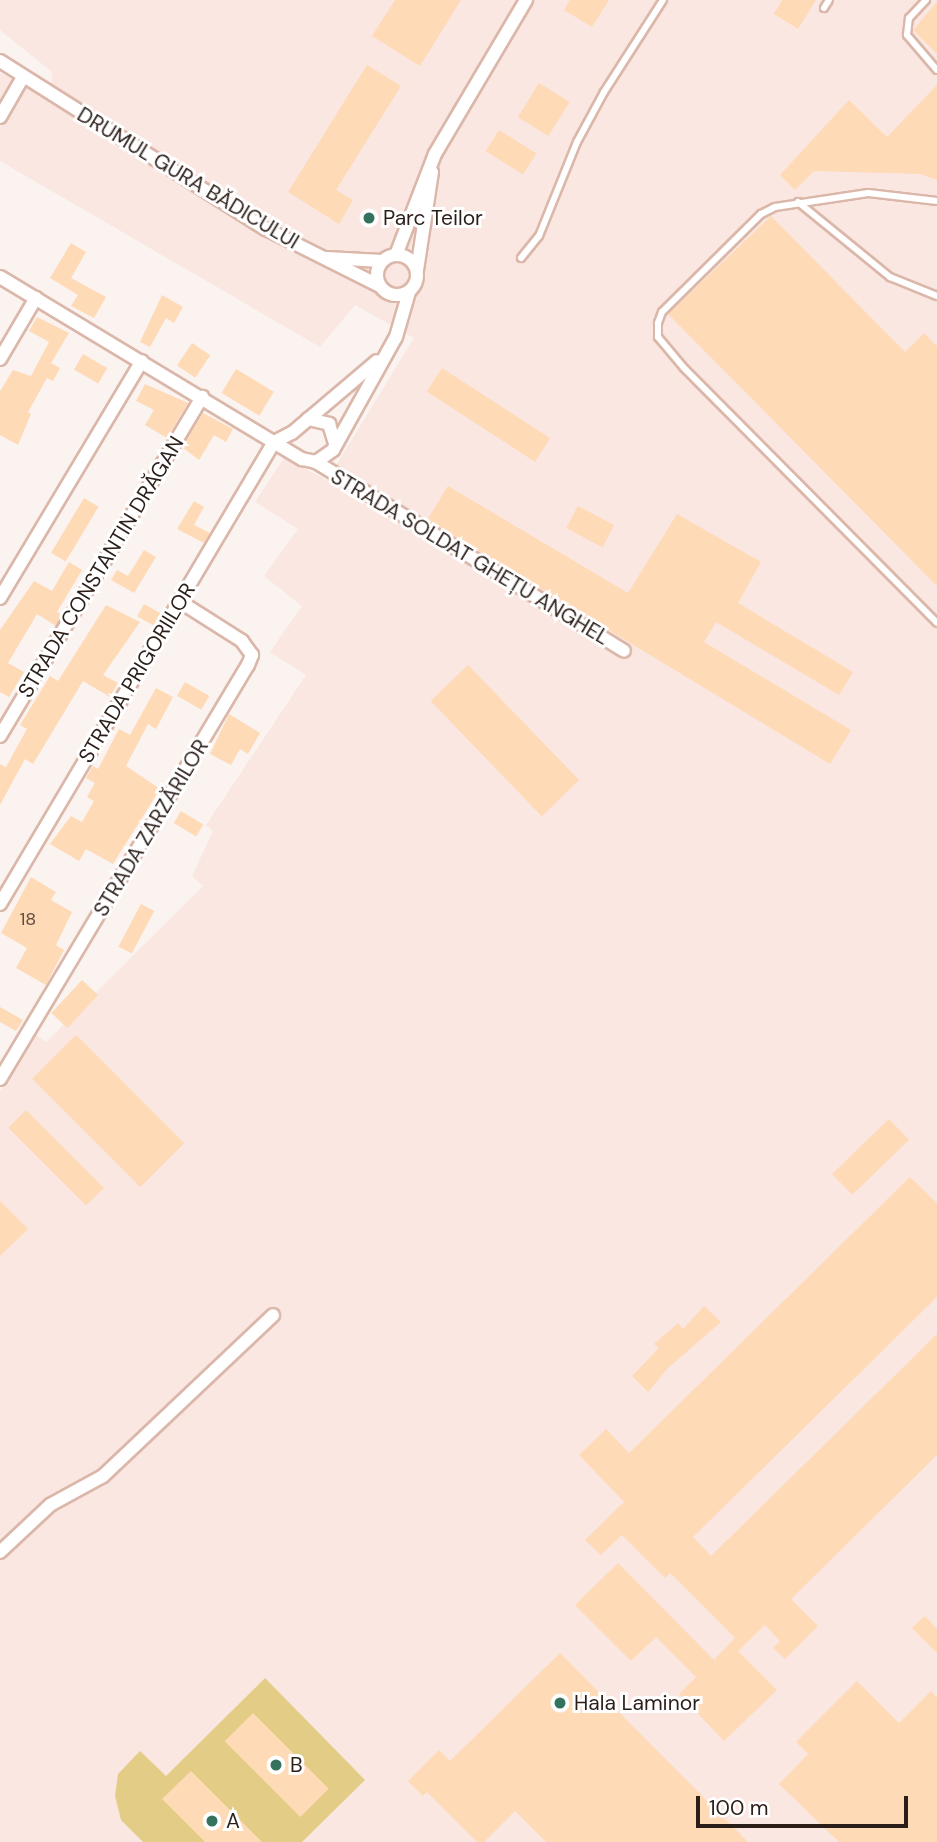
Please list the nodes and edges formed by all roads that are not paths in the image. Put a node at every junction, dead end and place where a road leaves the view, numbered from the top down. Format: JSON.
{"nodes":[{"id":1,"x":526,"y":0,"type":"edge"},
{"id":2,"x":663,"y":0,"type":"edge"},
{"id":3,"x":829,"y":0,"type":"edge"},
{"id":4,"x":926,"y":0,"type":"edge"},
{"id":5,"x":824,"y":8,"type":"dead end"},
{"id":6,"x":0,"y":61,"type":"edge"},
{"id":7,"x":937,"y":70,"type":"edge"},
{"id":8,"x":23,"y":76,"type":"junction"},
{"id":9,"x":0,"y":117,"type":"edge"},
{"id":10,"x":435,"y":154,"type":"junction"},
{"id":11,"x":937,"y":201,"type":"edge"},
{"id":12,"x":798,"y":202,"type":"junction"},
{"id":13,"x":396,"y":255,"type":"junction"},
{"id":14,"x":320,"y":257,"type":"junction"},
{"id":15,"x":521,"y":258,"type":"dead end"},
{"id":16,"x":382,"y":261,"type":"junction"},
{"id":17,"x":417,"y":270,"type":"junction"},
{"id":18,"x":0,"y":277,"type":"edge"},
{"id":19,"x":380,"y":286,"type":"junction"},
{"id":20,"x":409,"y":292,"type":"junction"},
{"id":21,"x":392,"y":295,"type":"junction"},
{"id":22,"x":937,"y":296,"type":"edge"},
{"id":23,"x":36,"y":298,"type":"junction"},
{"id":24,"x":404,"y":312,"type":"junction"},
{"id":25,"x":385,"y":354,"type":"junction"},
{"id":26,"x":0,"y":359,"type":"edge"},
{"id":27,"x":142,"y":361,"type":"junction"},
{"id":28,"x":202,"y":397,"type":"junction"},
{"id":29,"x":308,"y":419,"type":"junction"},
{"id":30,"x":292,"y":433,"type":"junction"},
{"id":31,"x":274,"y":442,"type":"junction"},
{"id":32,"x":335,"y":444,"type":"junction"},
{"id":33,"x":296,"y":454,"type":"junction"},
{"id":34,"x":316,"y":462,"type":"junction"},
{"id":35,"x":0,"y":598,"type":"edge"},
{"id":36,"x":179,"y":601,"type":"junction"},
{"id":37,"x":937,"y":623,"type":"edge"},
{"id":38,"x":624,"y":651,"type":"dead end"},
{"id":39,"x":0,"y":736,"type":"edge"},
{"id":40,"x":0,"y":904,"type":"edge"},
{"id":41,"x":0,"y":1079,"type":"edge"},
{"id":42,"x":273,"y":1315,"type":"dead end"},
{"id":43,"x":0,"y":1552,"type":"edge"}],
"edges":[{"from":1,"to":10,"type":"street"},
{"from":2,"to":15,"type":"lane"},
{"from":3,"to":5,"type":"lane"},
{"from":4,"to":7,"type":"lane"},
{"from":6,"to":8,"type":"street","name":"DRUMUL GURA BĂDICULUI"},
{"from":8,"to":9,"type":"street"},
{"from":8,"to":14,"type":"street","name":"DRUMUL GURA BĂDICULUI"},
{"from":10,"to":13,"type":"street"},
{"from":10,"to":17,"type":"street"},
{"from":11,"to":12,"type":"lane"},
{"from":12,"to":22,"type":"lane"},
{"from":12,"to":37,"type":"lane"},
{"from":13,"to":16,"type":"street"},
{"from":13,"to":17,"type":"street"},
{"from":14,"to":16,"type":"street"},
{"from":14,"to":19,"type":"street","name":"DRUMUL GURA BĂDICULUI"},
{"from":16,"to":19,"type":"street"},
{"from":17,"to":20,"type":"street"},
{"from":18,"to":23,"type":"street"},
{"from":19,"to":21,"type":"street"},
{"from":20,"to":21,"type":"street"},
{"from":20,"to":24,"type":"street"},
{"from":21,"to":24,"type":"street"},
{"from":23,"to":26,"type":"street"},
{"from":23,"to":27,"type":"street"},
{"from":24,"to":25,"type":"street"},
{"from":25,"to":29,"type":"street"},
{"from":25,"to":32,"type":"street"},
{"from":27,"to":28,"type":"street"},
{"from":27,"to":35,"type":"street"},
{"from":28,"to":31,"type":"street"},
{"from":28,"to":39,"type":"street","name":"STRADA CONSTANTIN DRĂGAN"},
{"from":29,"to":30,"type":"street"},
{"from":29,"to":32,"type":"street"},
{"from":30,"to":31,"type":"street"},
{"from":30,"to":33,"type":"street"},
{"from":31,"to":33,"type":"street"},
{"from":31,"to":36,"type":"street","name":"STRADA PRIGORIILOR"},
{"from":32,"to":34,"type":"street"},
{"from":33,"to":34,"type":"street"},
{"from":34,"to":38,"type":"street","name":"STRADA SOLDAT GHEȚU ANGHEL"},
{"from":36,"to":40,"type":"street","name":"STRADA PRIGORIILOR"},
{"from":36,"to":41,"type":"street","name":"STRADA ZARZĂRILOR"},
{"from":42,"to":43,"type":"street"}]}
